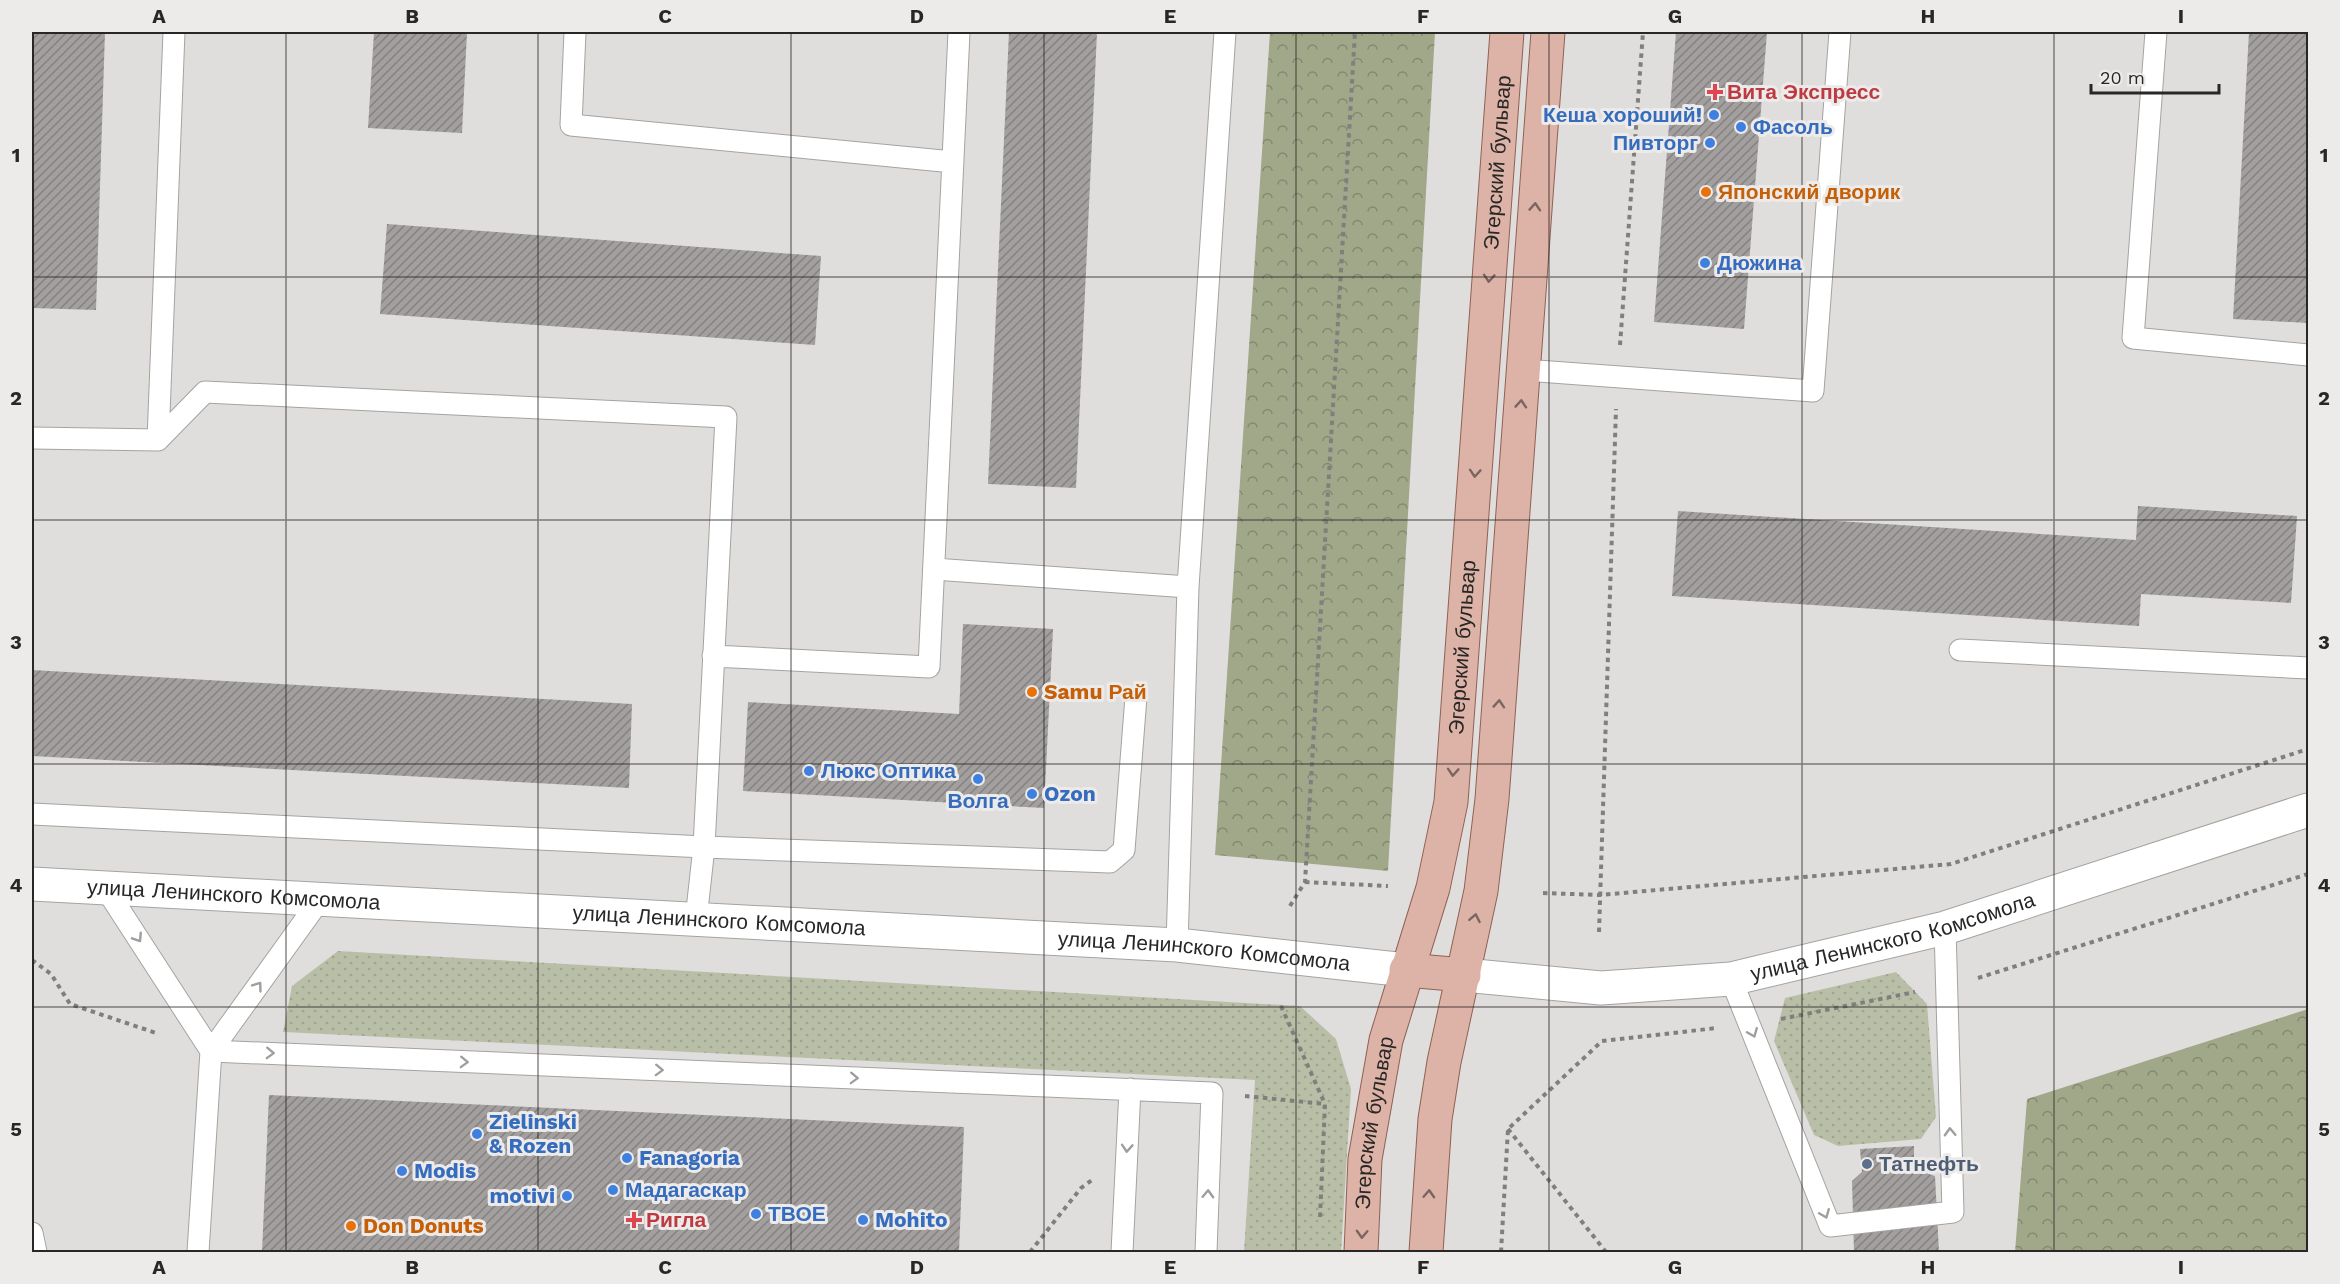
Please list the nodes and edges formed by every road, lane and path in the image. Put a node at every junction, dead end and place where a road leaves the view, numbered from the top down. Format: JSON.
{"nodes":[{"id":1,"x":174,"y":32,"type":"edge"},
{"id":2,"x":575,"y":32,"type":"edge"},
{"id":3,"x":959,"y":32,"type":"edge"},
{"id":4,"x":1224,"y":32,"type":"edge"},
{"id":5,"x":1356,"y":32,"type":"edge"},
{"id":6,"x":1507,"y":32,"type":"edge"},
{"id":7,"x":1548,"y":32,"type":"edge"},
{"id":8,"x":1643,"y":32,"type":"edge"},
{"id":9,"x":1840,"y":32,"type":"edge"},
{"id":10,"x":2156,"y":32,"type":"edge"},
{"id":11,"x":953,"y":162,"type":"junction"},
{"id":12,"x":2308,"y":355,"type":"edge"},
{"id":13,"x":1523,"y":370,"type":"junction"},
{"id":14,"x":1617,"y":377,"type":"junction"},
{"id":15,"x":32,"y":438,"type":"edge"},
{"id":16,"x":158,"y":440,"type":"junction"},
{"id":17,"x":934,"y":569,"type":"junction"},
{"id":18,"x":1188,"y":587,"type":"junction"},
{"id":19,"x":1960,"y":650,"type":"dead end"},
{"id":20,"x":713,"y":656,"type":"junction"},
{"id":21,"x":2308,"y":668,"type":"edge"},
{"id":22,"x":1136,"y":697,"type":"dead end"},
{"id":23,"x":2308,"y":749,"type":"edge"},
{"id":24,"x":2308,"y":810,"type":"edge"},
{"id":25,"x":32,"y":814,"type":"edge"},
{"id":26,"x":704,"y":847,"type":"junction"},
{"id":27,"x":1305,"y":882,"type":"junction"},
{"id":28,"x":32,"y":884,"type":"edge"},
{"id":29,"x":1388,"y":886,"type":"dead end"},
{"id":30,"x":106,"y":889,"type":"junction"},
{"id":31,"x":1543,"y":893,"type":"dead end"},
{"id":32,"x":1600,"y":895,"type":"junction"},
{"id":33,"x":321,"y":898,"type":"junction"},
{"id":34,"x":1290,"y":906,"type":"dead end"},
{"id":35,"x":696,"y":919,"type":"junction"},
{"id":36,"x":1946,"y":928,"type":"junction"},
{"id":37,"x":1599,"y":932,"type":"dead end"},
{"id":38,"x":1177,"y":945,"type":"junction"},
{"id":39,"x":32,"y":960,"type":"edge"},
{"id":40,"x":1407,"y":970,"type":"junction"},
{"id":41,"x":1464,"y":975,"type":"junction"},
{"id":42,"x":1731,"y":979,"type":"junction"},
{"id":43,"x":1281,"y":1006,"type":"dead end"},
{"id":44,"x":1602,"y":1041,"type":"dead end"},
{"id":45,"x":211,"y":1051,"type":"junction"},
{"id":46,"x":1130,"y":1089,"type":"junction"},
{"id":47,"x":1212,"y":1093,"type":"junction"},
{"id":48,"x":1324,"y":1104,"type":"junction"},
{"id":49,"x":1508,"y":1129,"type":"junction"},
{"id":50,"x":1126,"y":1154,"type":"junction"},
{"id":51,"x":1320,"y":1230,"type":"dead end"},
{"id":52,"x":32,"y":1233,"type":"edge"},
{"id":53,"x":36,"y":1252,"type":"edge"},
{"id":54,"x":198,"y":1252,"type":"edge"},
{"id":55,"x":1030,"y":1252,"type":"edge"},
{"id":56,"x":1122,"y":1252,"type":"edge"},
{"id":57,"x":1206,"y":1252,"type":"edge"},
{"id":58,"x":1361,"y":1252,"type":"edge"},
{"id":59,"x":1426,"y":1252,"type":"edge"},
{"id":60,"x":1501,"y":1252,"type":"edge"},
{"id":61,"x":1606,"y":1252,"type":"edge"}],
"edges":[{"from":1,"to":16,"type":"lane"},
{"from":2,"to":11,"type":"lane"},
{"from":3,"to":11,"type":"lane"},
{"from":4,"to":18,"type":"lane"},
{"from":5,"to":27,"type":"path"},
{"from":6,"to":40,"type":"main road","name":"Эгерский бульвар","one_way":true},
{"from":13,"to":7,"type":"main road","name":"Эгерский бульвар","one_way":true},
{"from":8,"to":14,"type":"path"},
{"from":9,"to":14,"type":"lane"},
{"from":10,"to":12,"type":"lane"},
{"from":11,"to":17,"type":"lane"},
{"from":13,"to":14,"type":"lane"},
{"from":41,"to":13,"type":"main road","name":"Эгерский бульвар","one_way":true},
{"from":14,"to":32,"type":"path"},
{"from":15,"to":16,"type":"lane"},
{"from":16,"to":20,"type":"lane"},
{"from":17,"to":18,"type":"lane"},
{"from":17,"to":20,"type":"lane"},
{"from":18,"to":38,"type":"lane"},
{"from":19,"to":21,"type":"lane"},
{"from":20,"to":26,"type":"lane"},
{"from":22,"to":26,"type":"lane"},
{"from":23,"to":32,"type":"path"},
{"from":24,"to":36,"type":"main road","name":"улица Ленинского Комсомола"},
{"from":25,"to":26,"type":"lane"},
{"from":26,"to":35,"type":"lane"},
{"from":27,"to":29,"type":"path"},
{"from":27,"to":34,"type":"path"},
{"from":28,"to":30,"type":"main road","name":"улица Ленинского Комсомола"},
{"from":30,"to":33,"type":"main road","name":"улица Ленинского Комсомола"},
{"from":30,"to":45,"type":"lane","one_way":true},
{"from":31,"to":32,"type":"path"},
{"from":32,"to":37,"type":"path"},
{"from":33,"to":35,"type":"main road","name":"улица Ленинского Комсомола"},
{"from":45,"to":33,"type":"lane","one_way":true},
{"from":35,"to":38,"type":"main road","name":"улица Ленинского Комсомола"},
{"from":36,"to":42,"type":"main road","name":"улица Ленинского Комсомола"},
{"from":42,"to":36,"type":"lane","one_way":true},
{"from":38,"to":40,"type":"main road","name":"улица Ленинского Комсомола"},
{"from":39,"to":45,"type":"path"},
{"from":40,"to":41,"type":"main road"},
{"from":40,"to":58,"type":"main road","name":"Эгерский бульвар","one_way":true},
{"from":41,"to":42,"type":"main road","name":"улица Ленинского Комсомола"},
{"from":59,"to":41,"type":"main road","name":"Эгерский бульвар","one_way":true},
{"from":43,"to":48,"type":"path"},
{"from":44,"to":49,"type":"path"},
{"from":45,"to":46,"type":"lane","one_way":true},
{"from":45,"to":54,"type":"lane"},
{"from":46,"to":47,"type":"lane"},
{"from":46,"to":50,"type":"lane","one_way":true},
{"from":47,"to":48,"type":"path"},
{"from":57,"to":47,"type":"lane","one_way":true},
{"from":48,"to":51,"type":"path"},
{"from":49,"to":60,"type":"path"},
{"from":49,"to":61,"type":"path"},
{"from":50,"to":55,"type":"path"},
{"from":50,"to":56,"type":"lane"},
{"from":52,"to":53,"type":"lane"}]}
